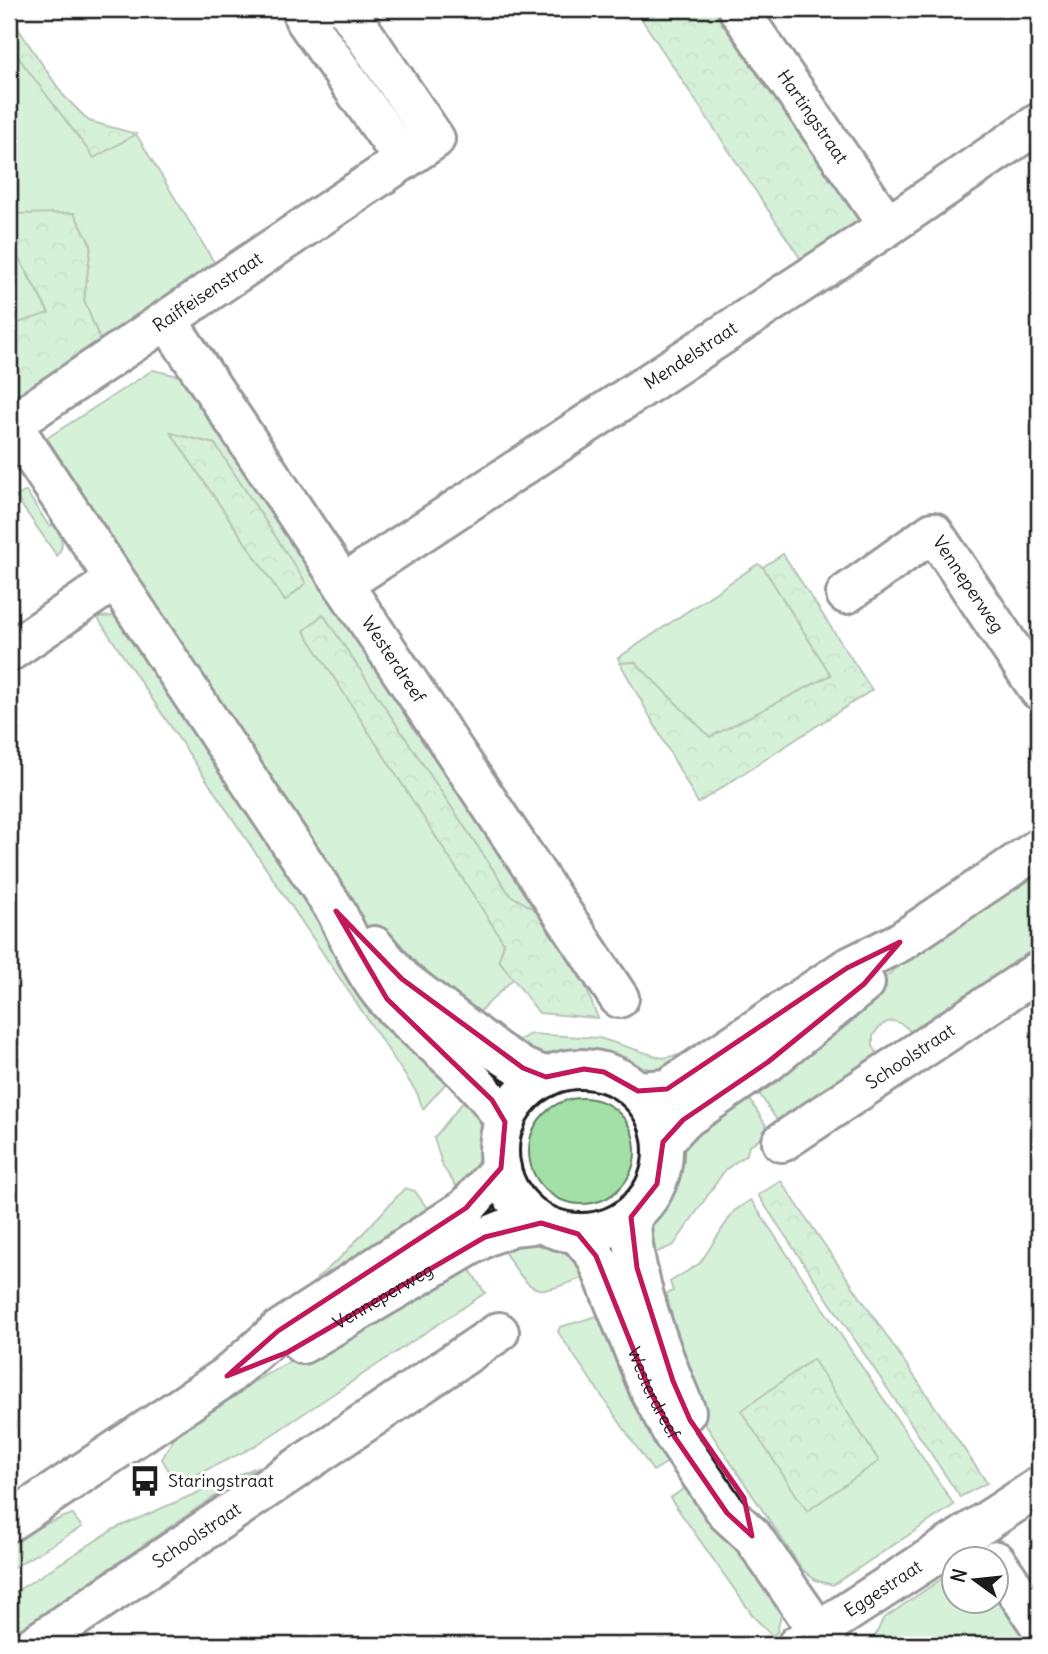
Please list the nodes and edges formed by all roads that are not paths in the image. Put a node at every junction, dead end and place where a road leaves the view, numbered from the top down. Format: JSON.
{"nodes":[{"id":1,"x":318,"y":9,"type":"edge"},
{"id":2,"x":347,"y":9,"type":"edge"},
{"id":3,"x":738,"y":9,"type":"edge"},
{"id":4,"x":1039,"y":123,"type":"edge"},
{"id":5,"x":404,"y":160,"type":"junction"},
{"id":6,"x":888,"y":226,"type":"junction"},
{"id":7,"x":167,"y":320,"type":"junction"},
{"id":8,"x":10,"y":422,"type":"edge"},
{"id":9,"x":115,"y":580,"type":"junction"},
{"id":10,"x":343,"y":584,"type":"junction"},
{"id":11,"x":846,"y":594,"type":"dead end"},
{"id":12,"x":9,"y":652,"type":"edge"},
{"id":13,"x":1039,"y":690,"type":"edge"},
{"id":14,"x":1039,"y":848,"type":"edge"},
{"id":15,"x":336,"y":911,"type":"junction"},
{"id":16,"x":900,"y":942,"type":"junction"},
{"id":17,"x":1039,"y":971,"type":"edge"},
{"id":18,"x":619,"y":998,"type":"dead end"},
{"id":19,"x":546,"y":1077,"type":"junction"},
{"id":20,"x":638,"y":1091,"type":"junction"},
{"id":21,"x":505,"y":1122,"type":"junction"},
{"id":22,"x":663,"y":1142,"type":"junction"},
{"id":23,"x":782,"y":1142,"type":"dead end"},
{"id":24,"x":501,"y":1168,"type":"junction"},
{"id":25,"x":631,"y":1217,"type":"junction"},
{"id":26,"x":541,"y":1223,"type":"junction"},
{"id":27,"x":578,"y":1234,"type":"junction"},
{"id":28,"x":499,"y":1332,"type":"dead end"},
{"id":29,"x":227,"y":1376,"type":"junction"},
{"id":30,"x":1039,"y":1487,"type":"edge"},
{"id":31,"x":9,"y":1522,"type":"edge"},
{"id":32,"x":752,"y":1536,"type":"junction"},
{"id":33,"x":991,"y":1546,"type":"edge"},
{"id":34,"x":940,"y":1575,"type":"edge"},
{"id":35,"x":1010,"y":1582,"type":"edge"},
{"id":36,"x":1039,"y":1624,"type":"edge"},
{"id":37,"x":815,"y":1641,"type":"edge"},
{"id":38,"x":34,"y":1645,"type":"edge"}],
"edges":[{"from":1,"to":5,"type":"street"},
{"from":2,"to":5,"type":"street","name":"Raiffeisenstraat"},
{"from":3,"to":6,"type":"street","name":"Hartingstraat"},
{"from":4,"to":6,"type":"street","name":"Mendelstraat"},
{"from":5,"to":7,"type":"street","name":"Raiffeisenstraat"},
{"from":6,"to":10,"type":"street","name":"Mendelstraat"},
{"from":7,"to":8,"type":"street","name":"Raiffeisenstraat"},
{"from":7,"to":10,"type":"street","name":"Westerdreef"},
{"from":8,"to":9,"type":"street"},
{"from":9,"to":12,"type":"street"},
{"from":9,"to":15,"type":"street"},
{"from":10,"to":18,"type":"street","name":"Westerdreef"},
{"from":11,"to":13,"type":"street","name":"Venneperweg"},
{"from":14,"to":16,"type":"street"},
{"from":15,"to":19,"type":"street"},
{"from":15,"to":21,"type":"street"},
{"from":16,"to":20,"type":"street"},
{"from":16,"to":22,"type":"street"},
{"from":17,"to":23,"type":"street","name":"Schoolstraat"},
{"from":19,"to":20,"type":"street"},
{"from":19,"to":21,"type":"street"},
{"from":20,"to":22,"type":"street"},
{"from":21,"to":24,"type":"street"},
{"from":22,"to":25,"type":"street"},
{"from":24,"to":26,"type":"street"},
{"from":24,"to":29,"type":"street","name":"Venneperweg"},
{"from":25,"to":27,"type":"street"},
{"from":25,"to":32,"type":"street","name":"Westerdreef"},
{"from":26,"to":27,"type":"street"},
{"from":26,"to":29,"type":"street","name":"Venneperweg"},
{"from":27,"to":32,"type":"street","name":"Westerdreef"},
{"from":28,"to":38,"type":"street","name":"Schoolstraat"},
{"from":29,"to":31,"type":"street","name":"Venneperweg"},
{"from":30,"to":33,"type":"street","name":"Eggestraat"},
{"from":32,"to":37,"type":"street","name":"Westerdreef"},
{"from":34,"to":37,"type":"street","name":"Eggestraat"},
{"from":35,"to":36,"type":"street"}]}
